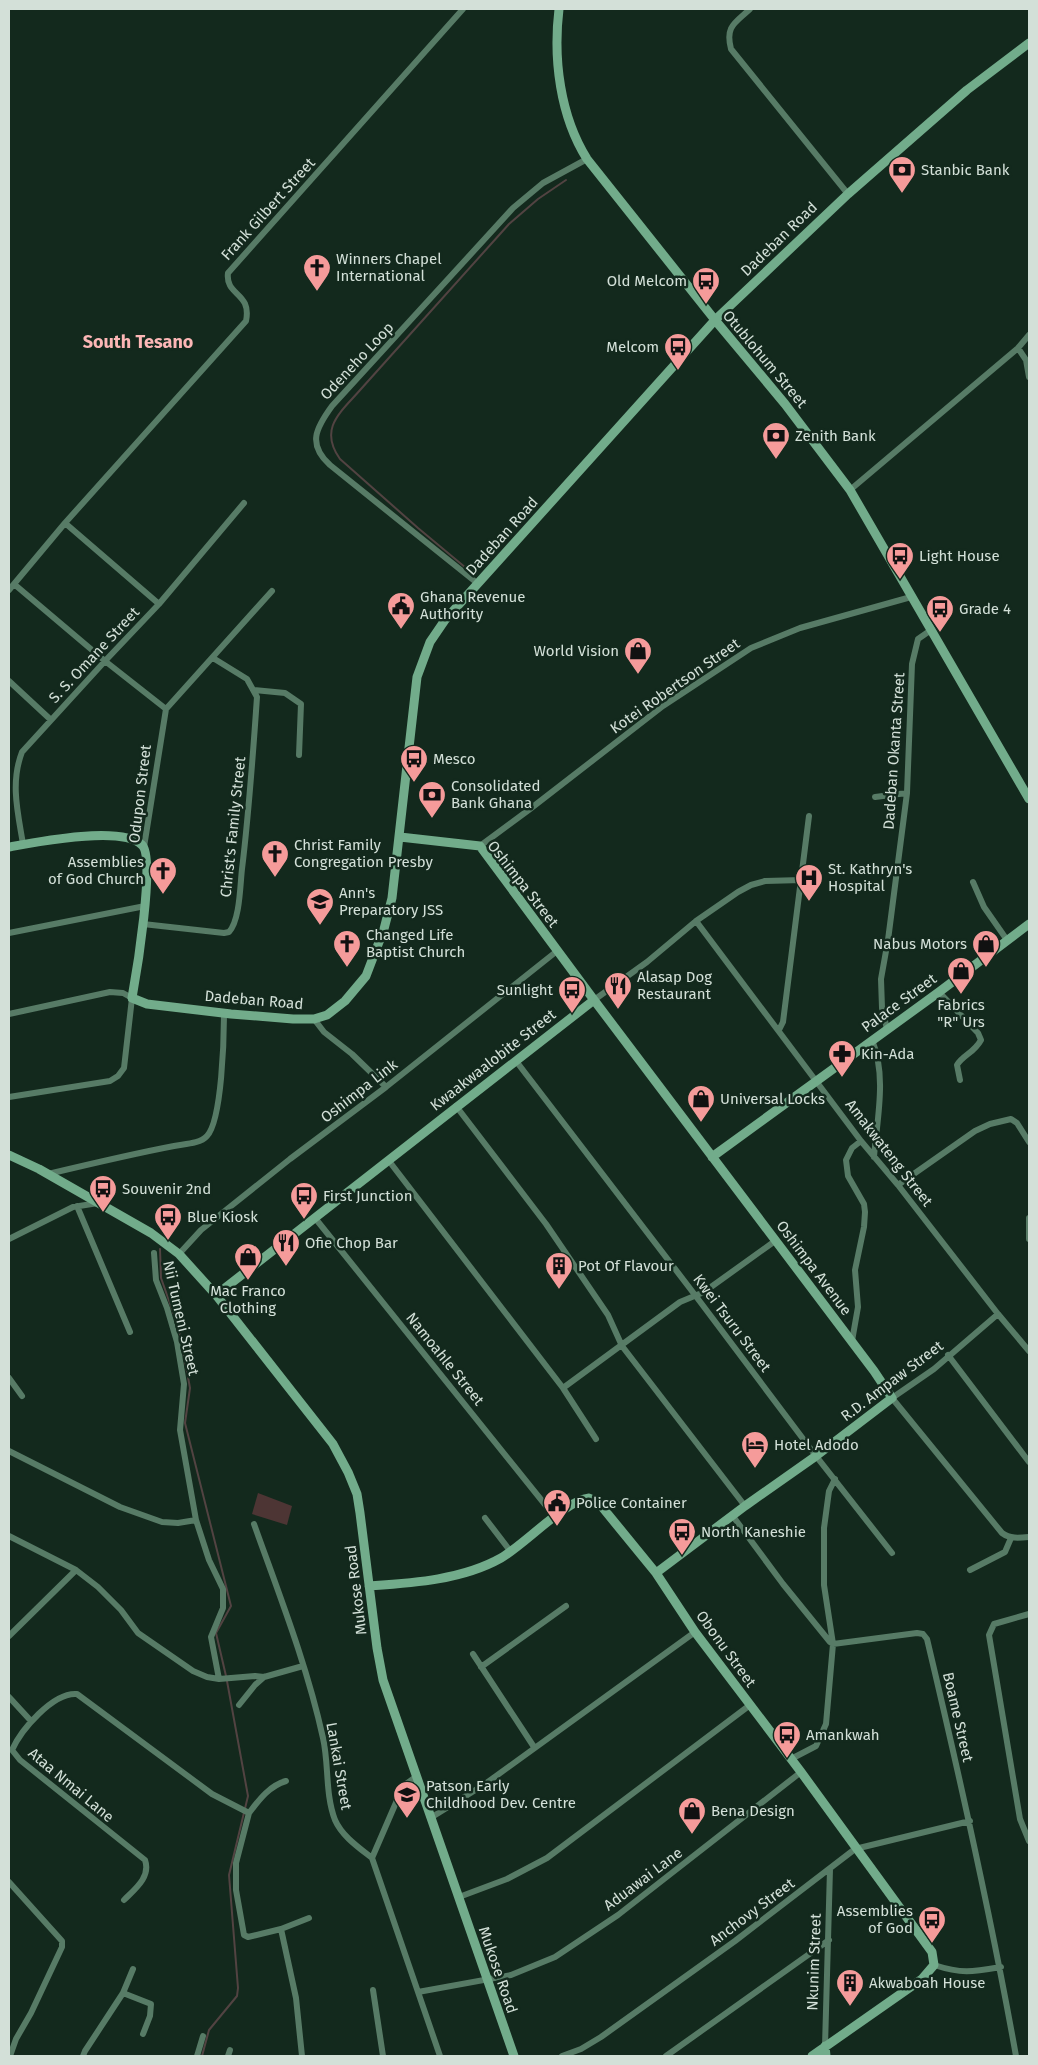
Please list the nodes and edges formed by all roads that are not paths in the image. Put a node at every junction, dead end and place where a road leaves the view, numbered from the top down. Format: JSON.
{"nodes":[{"id":1,"x":463,"y":9,"type":"edge"},
{"id":2,"x":559,"y":9,"type":"edge"},
{"id":3,"x":750,"y":9,"type":"edge"},
{"id":4,"x":1029,"y":43,"type":"edge"},
{"id":5,"x":587,"y":159,"type":"junction"},
{"id":6,"x":848,"y":194,"type":"junction"},
{"id":7,"x":714,"y":320,"type":"junction"},
{"id":8,"x":1029,"y":335,"type":"edge"},
{"id":9,"x":1018,"y":348,"type":"junction"},
{"id":10,"x":1029,"y":376,"type":"edge"},
{"id":11,"x":850,"y":490,"type":"junction"},
{"id":12,"x":244,"y":503,"type":"dead end"},
{"id":13,"x":66,"y":523,"type":"junction"},
{"id":14,"x":476,"y":583,"type":"junction"},
{"id":15,"x":14,"y":584,"type":"junction"},
{"id":16,"x":9,"y":590,"type":"edge"},
{"id":17,"x":272,"y":591,"type":"dead end"},
{"id":18,"x":911,"y":597,"type":"junction"},
{"id":19,"x":159,"y":604,"type":"junction"},
{"id":20,"x":931,"y":630,"type":"junction"},
{"id":21,"x":213,"y":658,"type":"junction"},
{"id":22,"x":105,"y":661,"type":"junction"},
{"id":23,"x":9,"y":681,"type":"edge"},
{"id":24,"x":254,"y":690,"type":"junction"},
{"id":25,"x":166,"y":709,"type":"junction"},
{"id":26,"x":51,"y":720,"type":"junction"},
{"id":27,"x":299,"y":756,"type":"dead end"},
{"id":28,"x":906,"y":793,"type":"junction"},
{"id":29,"x":875,"y":796,"type":"dead end"},
{"id":30,"x":1029,"y":799,"type":"edge"},
{"id":31,"x":810,"y":816,"type":"dead end"},
{"id":32,"x":400,"y":837,"type":"junction"},
{"id":33,"x":23,"y":844,"type":"junction"},
{"id":34,"x":144,"y":846,"type":"junction"},
{"id":35,"x":480,"y":846,"type":"junction"},
{"id":36,"x":9,"y":847,"type":"edge"},
{"id":37,"x":802,"y":880,"type":"junction"},
{"id":38,"x":973,"y":882,"type":"dead end"},
{"id":39,"x":145,"y":906,"type":"junction"},
{"id":40,"x":696,"y":921,"type":"junction"},
{"id":41,"x":143,"y":924,"type":"junction"},
{"id":42,"x":1029,"y":924,"type":"edge"},
{"id":43,"x":9,"y":933,"type":"edge"},
{"id":44,"x":1007,"y":940,"type":"junction"},
{"id":45,"x":557,"y":951,"type":"junction"},
{"id":46,"x":939,"y":992,"type":"junction"},
{"id":47,"x":132,"y":998,"type":"junction"},
{"id":48,"x":594,"y":1000,"type":"junction"},
{"id":49,"x":224,"y":1013,"type":"junction"},
{"id":50,"x":9,"y":1014,"type":"edge"},
{"id":51,"x":314,"y":1018,"type":"junction"},
{"id":52,"x":887,"y":1029,"type":"junction"},
{"id":53,"x":779,"y":1030,"type":"junction"},
{"id":54,"x":872,"y":1040,"type":"junction"},
{"id":55,"x":516,"y":1061,"type":"junction"},
{"id":56,"x":817,"y":1080,"type":"junction"},
{"id":57,"x":960,"y":1080,"type":"dead end"},
{"id":58,"x":386,"y":1087,"type":"junction"},
{"id":59,"x":9,"y":1097,"type":"edge"},
{"id":60,"x":456,"y":1106,"type":"junction"},
{"id":61,"x":861,"y":1141,"type":"junction"},
{"id":62,"x":1029,"y":1142,"type":"edge"},
{"id":63,"x":9,"y":1155,"type":"edge"},
{"id":64,"x":874,"y":1156,"type":"junction"},
{"id":65,"x":712,"y":1157,"type":"junction"},
{"id":66,"x":389,"y":1161,"type":"junction"},
{"id":67,"x":48,"y":1174,"type":"junction"},
{"id":68,"x":898,"y":1185,"type":"junction"},
{"id":69,"x":98,"y":1203,"type":"junction"},
{"id":70,"x":77,"y":1206,"type":"junction"},
{"id":71,"x":315,"y":1218,"type":"junction"},
{"id":72,"x":1029,"y":1218,"type":"edge"},
{"id":73,"x":9,"y":1239,"type":"edge"},
{"id":74,"x":1029,"y":1239,"type":"edge"},
{"id":75,"x":775,"y":1240,"type":"junction"},
{"id":76,"x":154,"y":1254,"type":"dead end"},
{"id":77,"x":179,"y":1254,"type":"junction"},
{"id":78,"x":216,"y":1295,"type":"junction"},
{"id":79,"x":695,"y":1295,"type":"junction"},
{"id":80,"x":998,"y":1314,"type":"junction"},
{"id":81,"x":130,"y":1332,"type":"dead end"},
{"id":82,"x":852,"y":1341,"type":"junction"},
{"id":83,"x":622,"y":1346,"type":"junction"},
{"id":84,"x":1029,"y":1351,"type":"edge"},
{"id":85,"x":948,"y":1355,"type":"junction"},
{"id":86,"x":9,"y":1378,"type":"edge"},
{"id":87,"x":563,"y":1388,"type":"junction"},
{"id":88,"x":22,"y":1396,"type":"dead end"},
{"id":89,"x":892,"y":1398,"type":"junction"},
{"id":90,"x":596,"y":1439,"type":"dead end"},
{"id":91,"x":9,"y":1451,"type":"edge"},
{"id":92,"x":816,"y":1456,"type":"junction"},
{"id":93,"x":1029,"y":1462,"type":"edge"},
{"id":94,"x":835,"y":1479,"type":"junction"},
{"id":95,"x":745,"y":1506,"type":"junction"},
{"id":96,"x":732,"y":1516,"type":"junction"},
{"id":97,"x":555,"y":1517,"type":"junction"},
{"id":98,"x":485,"y":1518,"type":"dead end"},
{"id":99,"x":196,"y":1520,"type":"junction"},
{"id":100,"x":254,"y":1524,"type":"dead end"},
{"id":101,"x":9,"y":1536,"type":"edge"},
{"id":102,"x":1026,"y":1537,"type":"edge"},
{"id":103,"x":1011,"y":1538,"type":"junction"},
{"id":104,"x":511,"y":1552,"type":"junction"},
{"id":105,"x":892,"y":1553,"type":"dead end"},
{"id":106,"x":76,"y":1570,"type":"junction"},
{"id":107,"x":970,"y":1570,"type":"dead end"},
{"id":108,"x":656,"y":1573,"type":"junction"},
{"id":109,"x":369,"y":1586,"type":"junction"},
{"id":110,"x":566,"y":1606,"type":"dead end"},
{"id":111,"x":1029,"y":1614,"type":"edge"},
{"id":112,"x":694,"y":1632,"type":"junction"},
{"id":113,"x":9,"y":1636,"type":"edge"},
{"id":114,"x":833,"y":1644,"type":"junction"},
{"id":115,"x":473,"y":1654,"type":"dead end"},
{"id":116,"x":303,"y":1666,"type":"junction"},
{"id":117,"x":480,"y":1666,"type":"junction"},
{"id":118,"x":264,"y":1677,"type":"junction"},
{"id":119,"x":219,"y":1679,"type":"junction"},
{"id":120,"x":9,"y":1697,"type":"edge"},
{"id":121,"x":750,"y":1705,"type":"junction"},
{"id":122,"x":239,"y":1706,"type":"dead end"},
{"id":123,"x":31,"y":1721,"type":"junction"},
{"id":124,"x":534,"y":1747,"type":"junction"},
{"id":125,"x":791,"y":1759,"type":"junction"},
{"id":126,"x":801,"y":1772,"type":"junction"},
{"id":127,"x":417,"y":1776,"type":"junction"},
{"id":128,"x":286,"y":1781,"type":"dead end"},
{"id":129,"x":248,"y":1813,"type":"junction"},
{"id":130,"x":432,"y":1817,"type":"junction"},
{"id":131,"x":970,"y":1822,"type":"junction"},
{"id":132,"x":1029,"y":1841,"type":"edge"},
{"id":133,"x":855,"y":1849,"type":"junction"},
{"id":134,"x":372,"y":1858,"type":"junction"},
{"id":135,"x":830,"y":1869,"type":"junction"},
{"id":136,"x":9,"y":1882,"type":"edge"},
{"id":137,"x":459,"y":1897,"type":"junction"},
{"id":138,"x":124,"y":1900,"type":"dead end"},
{"id":139,"x":308,"y":1918,"type":"dead end"},
{"id":140,"x":281,"y":1929,"type":"junction"},
{"id":141,"x":829,"y":1940,"type":"junction"},
{"id":142,"x":934,"y":1966,"type":"junction"},
{"id":143,"x":1001,"y":1967,"type":"junction"},
{"id":144,"x":133,"y":1970,"type":"dead end"},
{"id":145,"x":486,"y":1980,"type":"junction"},
{"id":146,"x":373,"y":1990,"type":"dead end"},
{"id":147,"x":418,"y":1992,"type":"junction"},
{"id":148,"x":123,"y":1993,"type":"junction"},
{"id":149,"x":144,"y":2034,"type":"dead end"},
{"id":150,"x":9,"y":2035,"type":"edge"},
{"id":151,"x":202,"y":2036,"type":"dead end"},
{"id":152,"x":16,"y":2039,"type":"junction"},
{"id":153,"x":825,"y":2046,"type":"junction"},
{"id":154,"x":10,"y":2056,"type":"edge"},
{"id":155,"x":83,"y":2056,"type":"edge"},
{"id":156,"x":197,"y":2056,"type":"edge"},
{"id":157,"x":302,"y":2056,"type":"edge"},
{"id":158,"x":383,"y":2056,"type":"edge"},
{"id":159,"x":440,"y":2056,"type":"edge"},
{"id":160,"x":514,"y":2056,"type":"edge"},
{"id":161,"x":562,"y":2056,"type":"edge"},
{"id":162,"x":666,"y":2056,"type":"edge"},
{"id":163,"x":812,"y":2056,"type":"edge"},
{"id":164,"x":826,"y":2056,"type":"edge"},
{"id":165,"x":1016,"y":2056,"type":"edge"}],
"edges":[{"from":1,"to":13,"type":"street","name":"Frank Gilbert Street"},
{"from":2,"to":5,"type":"street","name":"Otublohum Street"},
{"from":3,"to":6,"type":"street"},
{"from":4,"to":6,"type":"street","name":"Dadeban Road"},
{"from":5,"to":7,"type":"street","name":"Otublohum Street"},
{"from":5,"to":14,"type":"street","name":"Odeneho Loop"},
{"from":6,"to":7,"type":"street","name":"Dadeban Road"},
{"from":7,"to":11,"type":"street","name":"Otublohum Street"},
{"from":7,"to":14,"type":"street","name":"Dadeban Road"},
{"from":8,"to":9,"type":"street"},
{"from":9,"to":10,"type":"street"},
{"from":9,"to":11,"type":"street"},
{"from":11,"to":18,"type":"street","name":"Otublohum Street"},
{"from":12,"to":19,"type":"street","name":"S. S. Omane Street"},
{"from":13,"to":15,"type":"street","name":"Frank Gilbert Street"},
{"from":13,"to":19,"type":"street"},
{"from":14,"to":32,"type":"street","name":"Dadeban Road"},
{"from":15,"to":16,"type":"street","name":"Frank Gilbert Street"},
{"from":15,"to":22,"type":"street"},
{"from":17,"to":21,"type":"street"},
{"from":18,"to":20,"type":"street","name":"Otublohum Street"},
{"from":18,"to":35,"type":"street","name":"Kotei Robertson Street"},
{"from":19,"to":22,"type":"street","name":"S. S. Omane Street"},
{"from":20,"to":28,"type":"street","name":"Dadeban Okanta Street"},
{"from":20,"to":30,"type":"street","name":"Otublohum Street"},
{"from":21,"to":24,"type":"street"},
{"from":21,"to":25,"type":"street"},
{"from":22,"to":25,"type":"street"},
{"from":22,"to":26,"type":"street","name":"S. S. Omane Street"},
{"from":23,"to":26,"type":"street"},
{"from":24,"to":27,"type":"street"},
{"from":24,"to":41,"type":"street","name":"Christ's Family Street"},
{"from":25,"to":34,"type":"street","name":"Odupon Street"},
{"from":26,"to":33,"type":"street","name":"S. S. Omane Street"},
{"from":28,"to":29,"type":"street"},
{"from":28,"to":52,"type":"street","name":"Dadeban Okanta Street"},
{"from":31,"to":37,"type":"street"},
{"from":32,"to":35,"type":"street","name":"Oshimpa Street"},
{"from":32,"to":51,"type":"street","name":"Dadeban Road"},
{"from":33,"to":34,"type":"street"},
{"from":33,"to":36,"type":"street"},
{"from":34,"to":39,"type":"street","name":"Odupon Street"},
{"from":35,"to":45,"type":"street","name":"Oshimpa Street"},
{"from":37,"to":40,"type":"street","name":"Kwaakwaalobite Street"},
{"from":37,"to":53,"type":"street"},
{"from":38,"to":44,"type":"street"},
{"from":39,"to":41,"type":"street","name":"Odupon Street"},
{"from":39,"to":43,"type":"street"},
{"from":40,"to":48,"type":"street","name":"Kwaakwaalobite Street"},
{"from":40,"to":53,"type":"street","name":"Amakwateng Street"},
{"from":41,"to":47,"type":"street","name":"Odupon Street"},
{"from":42,"to":44,"type":"street","name":"Palace Street"},
{"from":44,"to":46,"type":"street","name":"Palace Street"},
{"from":45,"to":48,"type":"street","name":"Oshimpa Street"},
{"from":45,"to":58,"type":"street","name":"Oshimpa Link"},
{"from":46,"to":52,"type":"street","name":"Palace Street"},
{"from":46,"to":57,"type":"street"},
{"from":47,"to":49,"type":"street","name":"Dadeban Road"},
{"from":47,"to":50,"type":"street"},
{"from":47,"to":59,"type":"street","name":"Odupon Street"},
{"from":48,"to":55,"type":"street","name":"Kwaakwaalobite Street"},
{"from":48,"to":65,"type":"street","name":"Oshimpa Avenue"},
{"from":49,"to":51,"type":"street","name":"Dadeban Road"},
{"from":49,"to":67,"type":"street"},
{"from":51,"to":58,"type":"street"},
{"from":52,"to":54,"type":"street","name":"Palace Street"},
{"from":53,"to":56,"type":"street","name":"Amakwateng Street"},
{"from":54,"to":56,"type":"street","name":"Palace Street"},
{"from":54,"to":64,"type":"street"},
{"from":55,"to":60,"type":"street","name":"Kwaakwaalobite Street"},
{"from":55,"to":79,"type":"street","name":"Kwei Tsuru Street"},
{"from":56,"to":61,"type":"street","name":"Amakwateng Street"},
{"from":56,"to":65,"type":"street","name":"Palace Street"},
{"from":58,"to":77,"type":"street","name":"Oshimpa Link"},
{"from":60,"to":66,"type":"street","name":"Kwaakwaalobite Street"},
{"from":60,"to":83,"type":"street"},
{"from":61,"to":64,"type":"street","name":"Amakwateng Street"},
{"from":61,"to":82,"type":"street"},
{"from":62,"to":68,"type":"street"},
{"from":63,"to":67,"type":"street","name":"Mukose Road"},
{"from":64,"to":68,"type":"street","name":"Amakwateng Street"},
{"from":65,"to":75,"type":"street","name":"Oshimpa Avenue"},
{"from":66,"to":71,"type":"street","name":"Kwaakwaalobite Street"},
{"from":66,"to":87,"type":"street"},
{"from":67,"to":69,"type":"street","name":"Mukose Road"},
{"from":68,"to":80,"type":"street","name":"Amakwateng Street"},
{"from":69,"to":70,"type":"street"},
{"from":69,"to":77,"type":"street","name":"Mukose Road"},
{"from":70,"to":73,"type":"street"},
{"from":70,"to":81,"type":"street"},
{"from":71,"to":78,"type":"street","name":"Kwaakwaalobite Street"},
{"from":71,"to":97,"type":"street","name":"Namoahle Street"},
{"from":72,"to":74,"type":"street"},
{"from":75,"to":79,"type":"street"},
{"from":75,"to":82,"type":"street","name":"Oshimpa Avenue"},
{"from":76,"to":99,"type":"street","name":"Nii Tumeni Street"},
{"from":77,"to":78,"type":"street","name":"Mukose Road"},
{"from":78,"to":109,"type":"street","name":"Mukose Road"},
{"from":79,"to":83,"type":"street"},
{"from":79,"to":92,"type":"street","name":"Kwei Tsuru Street"},
{"from":80,"to":84,"type":"street","name":"Amakwateng Street"},
{"from":80,"to":85,"type":"street","name":"R.D. Ampaw Street"},
{"from":82,"to":89,"type":"street","name":"Oshimpa Avenue"},
{"from":83,"to":87,"type":"street"},
{"from":83,"to":95,"type":"street"},
{"from":85,"to":89,"type":"street","name":"R.D. Ampaw Street"},
{"from":85,"to":93,"type":"street"},
{"from":86,"to":88,"type":"street"},
{"from":87,"to":90,"type":"street"},
{"from":89,"to":92,"type":"street","name":"R.D. Ampaw Street"},
{"from":89,"to":103,"type":"street","name":"Oshimpa Avenue"},
{"from":91,"to":99,"type":"street"},
{"from":92,"to":94,"type":"street","name":"Kwei Tsuru Street"},
{"from":92,"to":95,"type":"street","name":"R.D. Ampaw Street"},
{"from":94,"to":105,"type":"street","name":"Kwei Tsuru Street"},
{"from":94,"to":114,"type":"street"},
{"from":95,"to":96,"type":"street","name":"R.D. Ampaw Street"},
{"from":96,"to":108,"type":"street","name":"R.D. Ampaw Street"},
{"from":96,"to":114,"type":"street"},
{"from":97,"to":104,"type":"street","name":"Obonu Street"},
{"from":97,"to":108,"type":"street","name":"Obonu Street"},
{"from":98,"to":104,"type":"street"},
{"from":99,"to":119,"type":"street","name":"Nii Tumeni Street"},
{"from":100,"to":116,"type":"street","name":"Lankai Street"},
{"from":101,"to":106,"type":"street"},
{"from":102,"to":103,"type":"street"},
{"from":103,"to":107,"type":"street"},
{"from":104,"to":109,"type":"street","name":"Obonu Street"},
{"from":106,"to":113,"type":"street"},
{"from":106,"to":119,"type":"street"},
{"from":108,"to":112,"type":"street","name":"Obonu Street"},
{"from":109,"to":127,"type":"street","name":"Mukose Road"},
{"from":110,"to":117,"type":"street"},
{"from":111,"to":132,"type":"street"},
{"from":112,"to":121,"type":"street","name":"Obonu Street"},
{"from":112,"to":124,"type":"street"},
{"from":114,"to":125,"type":"street"},
{"from":114,"to":131,"type":"street","name":"Boame Street"},
{"from":115,"to":117,"type":"street"},
{"from":116,"to":118,"type":"street"},
{"from":116,"to":134,"type":"street","name":"Lankai Street"},
{"from":117,"to":124,"type":"street"},
{"from":118,"to":119,"type":"street"},
{"from":118,"to":122,"type":"street"},
{"from":120,"to":123,"type":"street"},
{"from":121,"to":125,"type":"street","name":"Obonu Street"},
{"from":121,"to":137,"type":"street"},
{"from":123,"to":129,"type":"street","name":"Ataa Nmai Lane"},
{"from":123,"to":138,"type":"street","name":"Ataa Nmai Lane"},
{"from":124,"to":130,"type":"street"},
{"from":125,"to":126,"type":"street","name":"Obonu Street"},
{"from":126,"to":133,"type":"street","name":"Obonu Street"},
{"from":126,"to":145,"type":"street","name":"Aduawai Lane"},
{"from":127,"to":130,"type":"street","name":"Mukose Road"},
{"from":127,"to":134,"type":"street"},
{"from":128,"to":129,"type":"street"},
{"from":129,"to":140,"type":"street"},
{"from":130,"to":137,"type":"street","name":"Mukose Road"},
{"from":131,"to":133,"type":"street","name":"Anchovy Street"},
{"from":131,"to":143,"type":"street","name":"Boame Street"},
{"from":133,"to":135,"type":"street","name":"Anchovy Street"},
{"from":133,"to":142,"type":"street","name":"Obonu Street"},
{"from":134,"to":147,"type":"street"},
{"from":135,"to":141,"type":"street","name":"Nkunim Street"},
{"from":135,"to":161,"type":"street","name":"Anchovy Street"},
{"from":136,"to":152,"type":"street"},
{"from":137,"to":145,"type":"street","name":"Mukose Road"},
{"from":139,"to":140,"type":"street"},
{"from":140,"to":157,"type":"street"},
{"from":141,"to":153,"type":"street","name":"Nkunim Street"},
{"from":141,"to":162,"type":"street"},
{"from":142,"to":143,"type":"street"},
{"from":142,"to":153,"type":"street"},
{"from":143,"to":165,"type":"street","name":"Boame Street"},
{"from":144,"to":148,"type":"street"},
{"from":145,"to":147,"type":"street","name":"Aduawai Lane"},
{"from":145,"to":160,"type":"street","name":"Mukose Road"},
{"from":146,"to":158,"type":"street"},
{"from":147,"to":159,"type":"street"},
{"from":148,"to":149,"type":"street"},
{"from":148,"to":155,"type":"street"},
{"from":150,"to":152,"type":"street"},
{"from":151,"to":156,"type":"street"},
{"from":152,"to":154,"type":"street"},
{"from":153,"to":163,"type":"street"},
{"from":153,"to":164,"type":"street","name":"Nkunim Street"}]}
